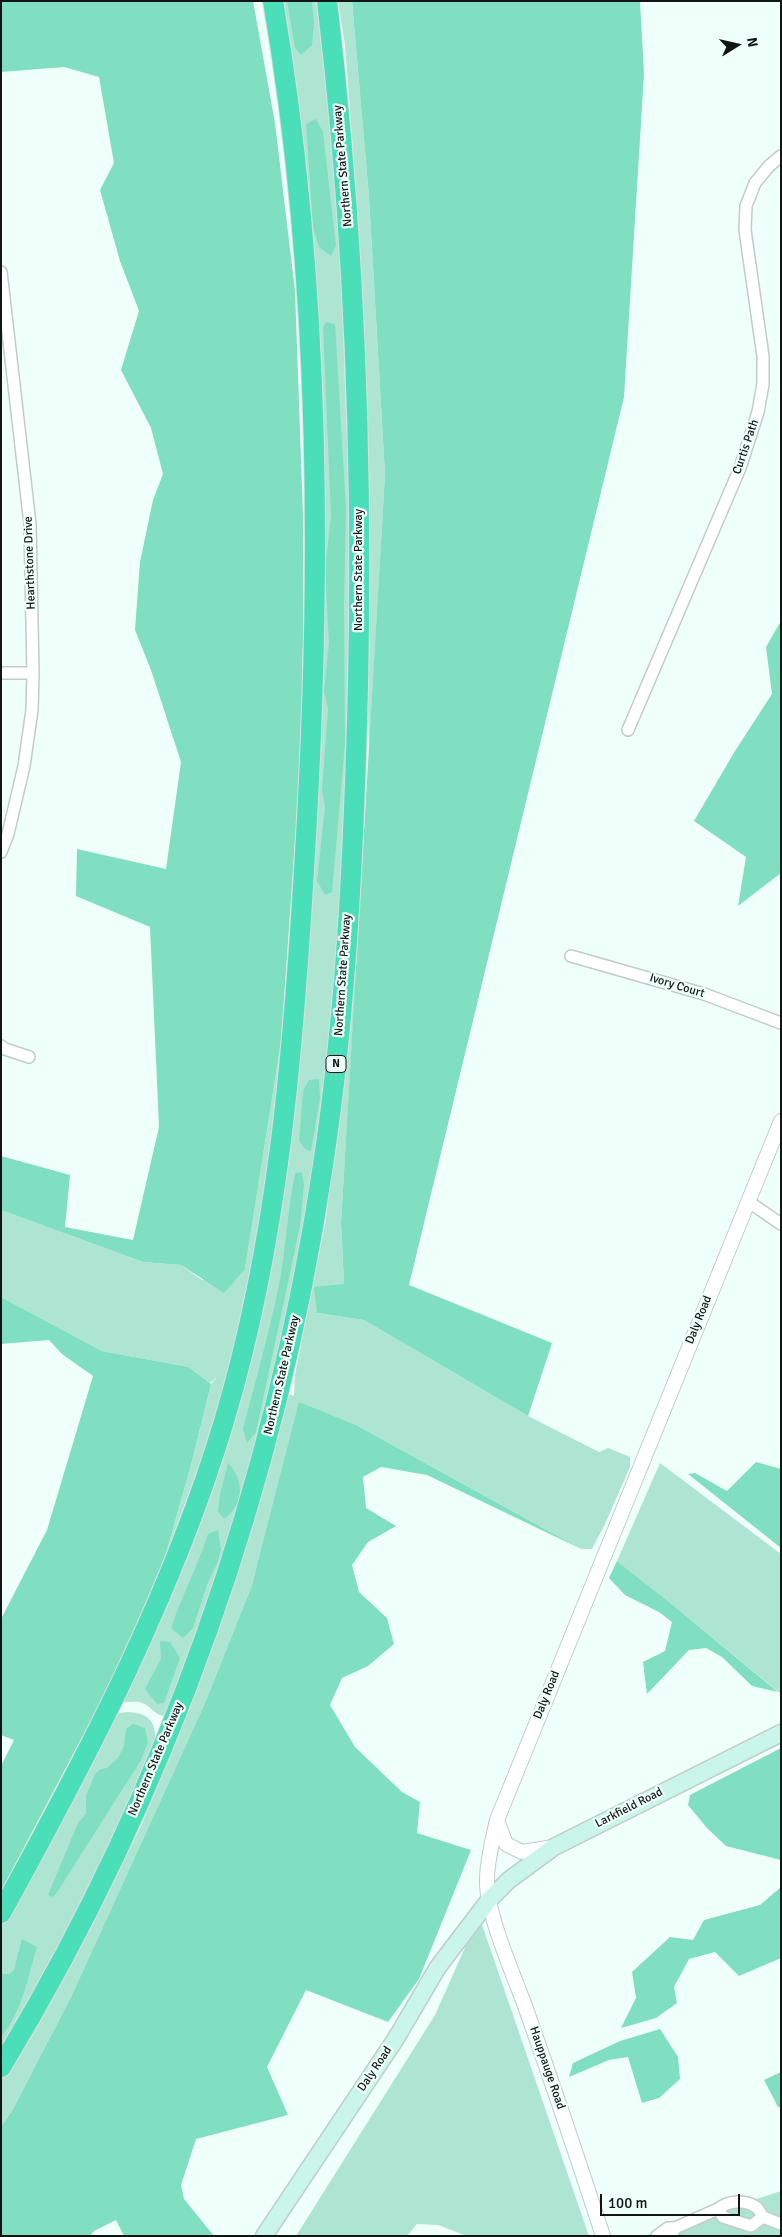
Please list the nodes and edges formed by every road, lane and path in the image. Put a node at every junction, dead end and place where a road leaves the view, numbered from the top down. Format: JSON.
{"nodes":[{"id":1,"x":273,"y":1,"type":"edge"},
{"id":2,"x":327,"y":1,"type":"edge"},
{"id":3,"x":781,"y":156,"type":"edge"},
{"id":4,"x":1,"y":272,"type":"edge"},
{"id":5,"x":6,"y":345,"type":"edge"},
{"id":6,"x":1,"y":673,"type":"edge"},
{"id":7,"x":33,"y":673,"type":"junction"},
{"id":8,"x":628,"y":730,"type":"dead end"},
{"id":9,"x":1,"y":852,"type":"edge"},
{"id":10,"x":571,"y":956,"type":"dead end"},
{"id":11,"x":781,"y":1024,"type":"edge"},
{"id":12,"x":1,"y":1046,"type":"edge"},
{"id":13,"x":29,"y":1057,"type":"dead end"},
{"id":14,"x":781,"y":1121,"type":"edge"},
{"id":15,"x":749,"y":1202,"type":"junction"},
{"id":16,"x":781,"y":1224,"type":"edge"},
{"id":17,"x":781,"y":1733,"type":"edge"},
{"id":18,"x":496,"y":1820,"type":"junction"},
{"id":19,"x":554,"y":1846,"type":"junction"},
{"id":20,"x":489,"y":1900,"type":"junction"},
{"id":21,"x":1,"y":1913,"type":"edge"},
{"id":22,"x":1,"y":2067,"type":"edge"},
{"id":23,"x":718,"y":2209,"type":"junction"},
{"id":24,"x":763,"y":2217,"type":"junction"},
{"id":25,"x":781,"y":2224,"type":"edge"},
{"id":26,"x":673,"y":2232,"type":"edge"},
{"id":27,"x":264,"y":2236,"type":"edge"},
{"id":28,"x":603,"y":2236,"type":"edge"},
{"id":29,"x":657,"y":2236,"type":"edge"}],
"edges":[{"from":1,"to":21,"type":"highway"},
{"from":2,"to":22,"type":"highway","name":"Northern State Parkway","number":"N"},
{"from":3,"to":8,"type":"street","name":"Curtis Path"},
{"from":4,"to":5,"type":"street","name":"Hearthstone Drive"},
{"from":5,"to":7,"type":"street","name":"Hearthstone Drive"},
{"from":6,"to":7,"type":"street"},
{"from":7,"to":9,"type":"street","name":"Hearthstone Drive"},
{"from":10,"to":11,"type":"street","name":"Ivory Court"},
{"from":12,"to":13,"type":"street"},
{"from":14,"to":15,"type":"street","name":"Daly Road"},
{"from":15,"to":16,"type":"street"},
{"from":15,"to":18,"type":"street","name":"Daly Road"},
{"from":17,"to":19,"type":"main road","name":"Larkfield Road"},
{"from":18,"to":19,"type":"street"},
{"from":18,"to":20,"type":"street","name":"Daly Road"},
{"from":19,"to":20,"type":"main road","name":"Larkfield Road"},
{"from":20,"to":27,"type":"main road","name":"Daly Road"},
{"from":20,"to":28,"type":"street","name":"Hauppauge Road"},
{"from":23,"to":24,"type":"street"},
{"from":23,"to":24,"type":"street"},
{"from":23,"to":26,"type":"street"},
{"from":24,"to":25,"type":"street"},
{"from":26,"to":29,"type":"street"}]}
